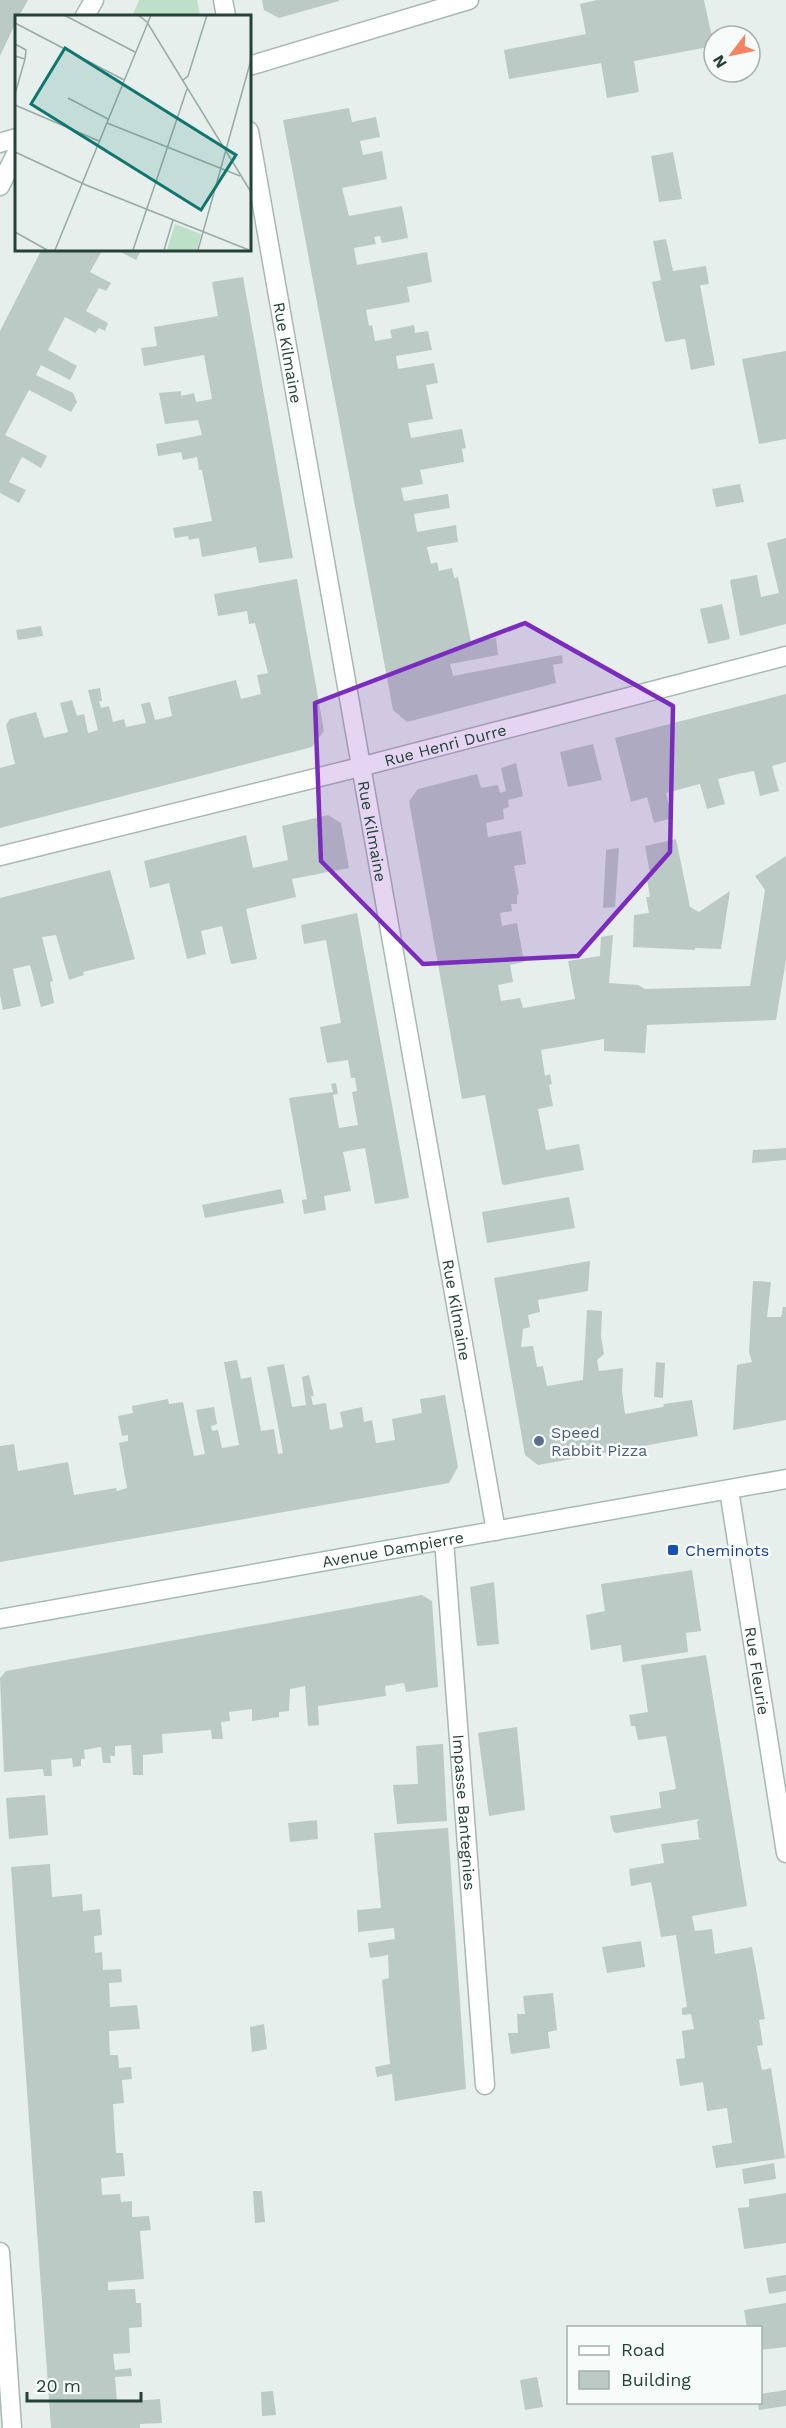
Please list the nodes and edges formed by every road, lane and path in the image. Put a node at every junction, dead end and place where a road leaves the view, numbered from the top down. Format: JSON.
{"nodes":[{"id":1,"x":94,"y":0,"type":"edge"},
{"id":2,"x":223,"y":0,"type":"edge"},
{"id":3,"x":469,"y":0,"type":"edge"},
{"id":4,"x":86,"y":15,"type":"edge"},
{"id":5,"x":226,"y":15,"type":"edge"},
{"id":6,"x":250,"y":66,"type":"edge"},
{"id":7,"x":250,"y":137,"type":"edge"},
{"id":8,"x":15,"y":138,"type":"edge"},
{"id":9,"x":0,"y":143,"type":"edge"},
{"id":10,"x":15,"y":156,"type":"edge"},
{"id":11,"x":0,"y":186,"type":"edge"},
{"id":12,"x":786,"y":656,"type":"edge"},
{"id":13,"x":360,"y":767,"type":"junction"},
{"id":14,"x":0,"y":856,"type":"edge"},
{"id":15,"x":786,"y":1479,"type":"edge"},
{"id":16,"x":729,"y":1490,"type":"junction"},
{"id":17,"x":496,"y":1531,"type":"junction"},
{"id":18,"x":444,"y":1540,"type":"junction"},
{"id":19,"x":0,"y":1619,"type":"edge"},
{"id":20,"x":786,"y":1853,"type":"edge"},
{"id":21,"x":485,"y":2085,"type":"dead end"},
{"id":22,"x":0,"y":2252,"type":"edge"},
{"id":23,"x":12,"y":2428,"type":"edge"}],
"edges":[{"from":1,"to":4,"type":"street"},
{"from":2,"to":5,"type":"street"},
{"from":3,"to":6,"type":"street"},
{"from":7,"to":13,"type":"street","name":"Rue Kilmaine"},
{"from":8,"to":9,"type":"street"},
{"from":10,"to":11,"type":"street"},
{"from":12,"to":13,"type":"street","name":"Rue Henri Durre"},
{"from":13,"to":14,"type":"street","name":"Rue Henri Durre"},
{"from":13,"to":17,"type":"street","name":"Rue Kilmaine"},
{"from":15,"to":16,"type":"street","name":"Avenue Dampierre"},
{"from":16,"to":17,"type":"street","name":"Avenue Dampierre"},
{"from":16,"to":20,"type":"street","name":"Rue Fleurie"},
{"from":17,"to":18,"type":"street","name":"Avenue Dampierre"},
{"from":18,"to":19,"type":"street","name":"Avenue Dampierre"},
{"from":18,"to":21,"type":"street","name":"Impasse Bantegnies"},
{"from":22,"to":23,"type":"street"}]}
